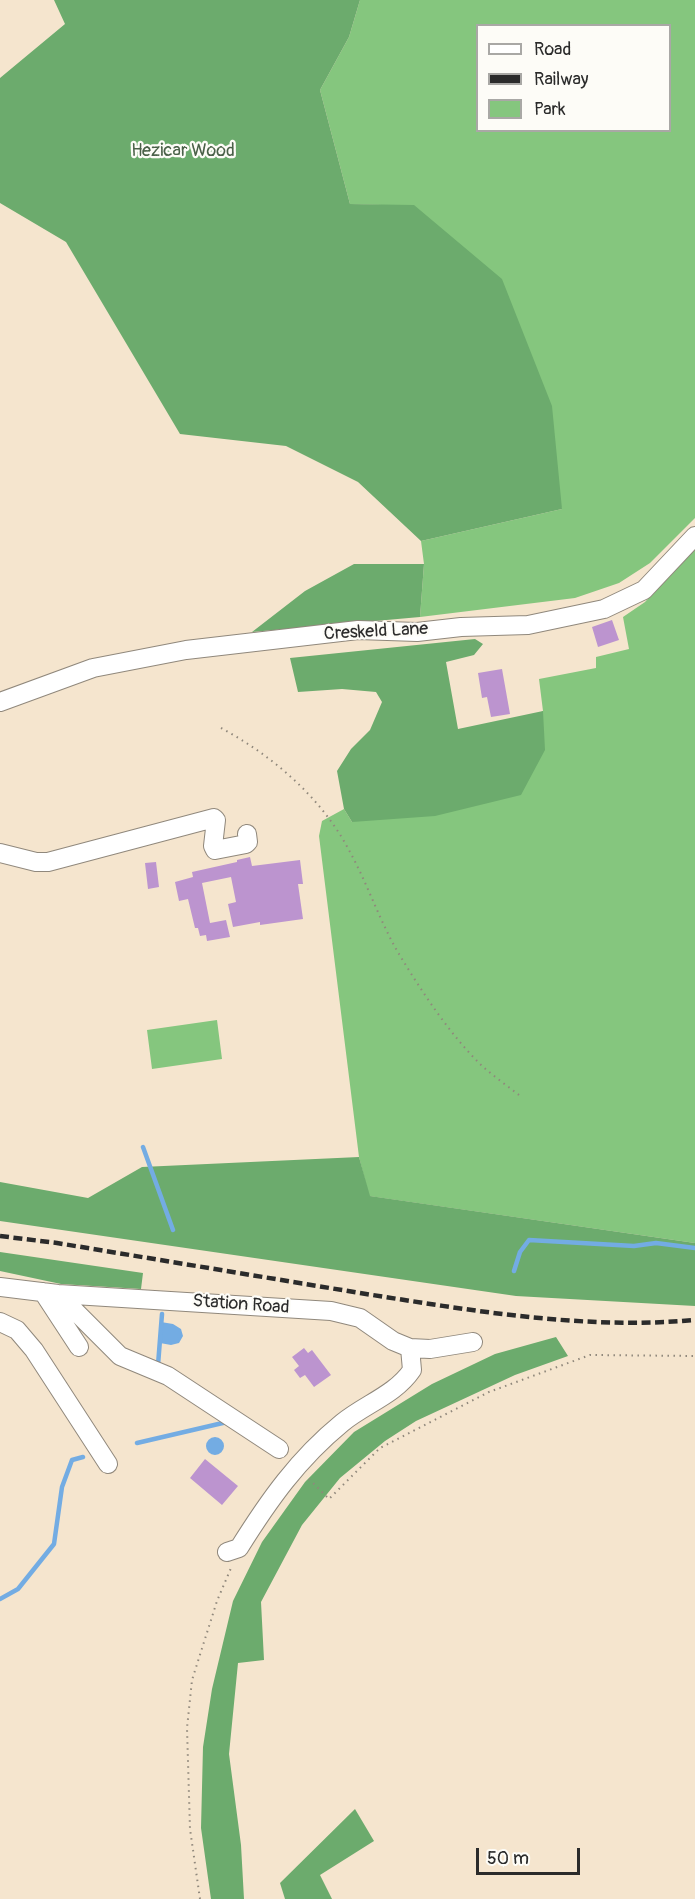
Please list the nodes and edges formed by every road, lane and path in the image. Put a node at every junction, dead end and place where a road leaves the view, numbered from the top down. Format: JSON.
{"nodes":[{"id":1,"x":695,"y":536,"type":"edge"},
{"id":2,"x":0,"y":702,"type":"edge"},
{"id":3,"x":221,"y":728,"type":"dead end"},
{"id":4,"x":247,"y":834,"type":"dead end"},
{"id":5,"x":0,"y":853,"type":"edge"},
{"id":6,"x":519,"y":1095,"type":"dead end"},
{"id":7,"x":0,"y":1287,"type":"edge"},
{"id":8,"x":50,"y":1293,"type":"junction"},
{"id":9,"x":0,"y":1322,"type":"edge"},
{"id":10,"x":473,"y":1342,"type":"dead end"},
{"id":11,"x":79,"y":1347,"type":"dead end"},
{"id":12,"x":410,"y":1348,"type":"junction"},
{"id":13,"x":695,"y":1356,"type":"edge"},
{"id":14,"x":279,"y":1449,"type":"dead end"},
{"id":15,"x":108,"y":1464,"type":"dead end"},
{"id":16,"x":309,"y":1479,"type":"dead end"},
{"id":17,"x":233,"y":1550,"type":"joint"},
{"id":18,"x":200,"y":1899,"type":"edge"}],
"edges":[{"from":1,"to":2,"type":"street","name":"Creskeld Lane"},
{"from":3,"to":6,"type":"path"},
{"from":4,"to":5,"type":"street"},
{"from":7,"to":8,"type":"street","name":"Station Road"},
{"from":8,"to":11,"type":"street"},
{"from":8,"to":12,"type":"street","name":"Station Road"},
{"from":8,"to":14,"type":"street"},
{"from":9,"to":15,"type":"street"},
{"from":10,"to":12,"type":"street","name":"Station Road"},
{"from":12,"to":17,"type":"street"},
{"from":13,"to":16,"type":"path"},
{"from":17,"to":18,"type":"path"}]}
